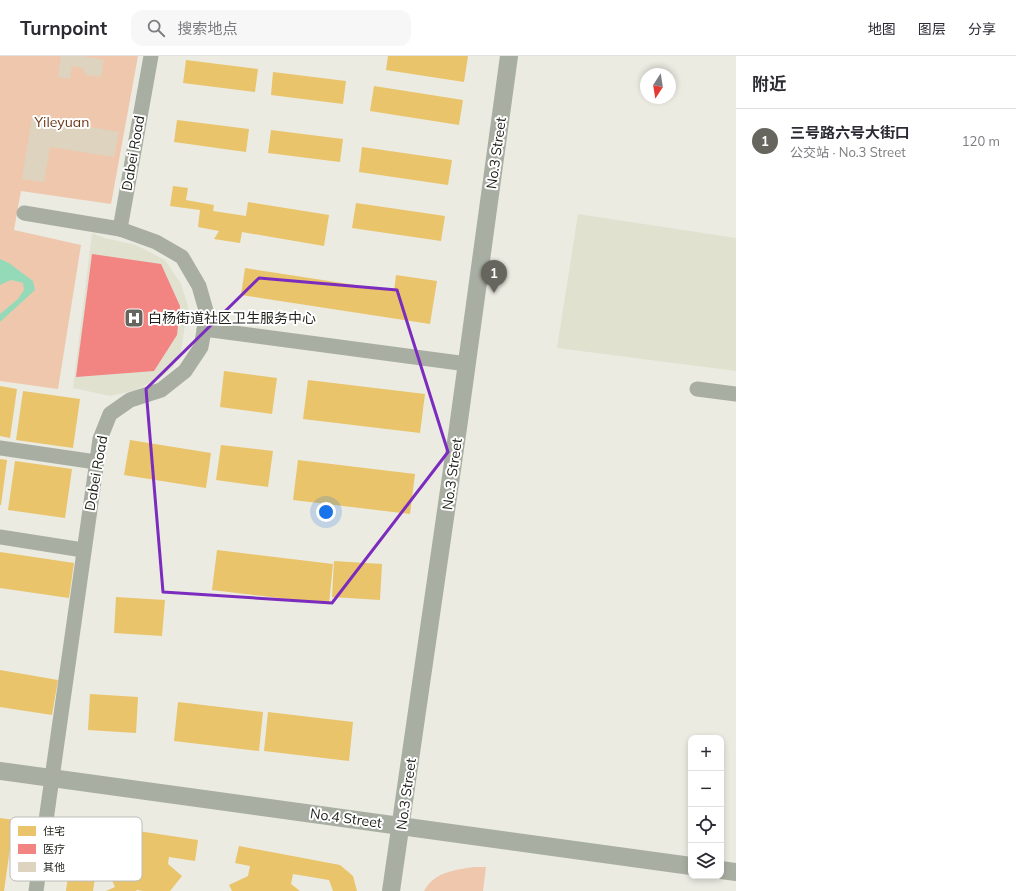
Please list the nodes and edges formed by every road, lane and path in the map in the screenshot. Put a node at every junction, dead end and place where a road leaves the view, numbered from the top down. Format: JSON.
{"nodes":[{"id":1,"x":151,"y":56,"type":"edge"},
{"id":2,"x":509,"y":56,"type":"edge"},
{"id":3,"x":24,"y":213,"type":"dead end"},
{"id":4,"x":120,"y":229,"type":"junction"},
{"id":5,"x":204,"y":329,"type":"junction"},
{"id":6,"x":467,"y":364,"type":"junction"},
{"id":7,"x":697,"y":389,"type":"dead end"},
{"id":8,"x":736,"y":394,"type":"edge"},
{"id":9,"x":0,"y":448,"type":"edge"},
{"id":10,"x":96,"y":462,"type":"junction"},
{"id":11,"x":0,"y":537,"type":"edge"},
{"id":12,"x":83,"y":550,"type":"junction"},
{"id":13,"x":0,"y":771,"type":"edge"},
{"id":14,"x":52,"y":778,"type":"junction"},
{"id":15,"x":46,"y":817,"type":"edge"},
{"id":16,"x":401,"y":825,"type":"junction"},
{"id":17,"x":688,"y":866,"type":"edge"},
{"id":18,"x":724,"y":870,"type":"edge"},
{"id":19,"x":736,"y":872,"type":"edge"},
{"id":20,"x":37,"y":881,"type":"edge"},
{"id":21,"x":36,"y":891,"type":"edge"},
{"id":22,"x":391,"y":891,"type":"edge"}],
"edges":[{"from":1,"to":4,"type":"street","name":"Dabei Road"},
{"from":2,"to":6,"type":"street","name":"No.3 Street"},
{"from":3,"to":4,"type":"street"},
{"from":4,"to":5,"type":"street","name":"Dabei Road"},
{"from":5,"to":6,"type":"street"},
{"from":5,"to":10,"type":"street","name":"Dabei Road"},
{"from":6,"to":16,"type":"street","name":"No.3 Street"},
{"from":7,"to":8,"type":"street"},
{"from":9,"to":10,"type":"street"},
{"from":10,"to":12,"type":"street","name":"Dabei Road"},
{"from":11,"to":12,"type":"street"},
{"from":12,"to":14,"type":"street","name":"Dabei Road"},
{"from":13,"to":14,"type":"street","name":"No.4 Street"},
{"from":14,"to":15,"type":"street","name":"Dabei Road"},
{"from":14,"to":16,"type":"street","name":"No.4 Street"},
{"from":16,"to":17,"type":"street","name":"No.4 Street"},
{"from":16,"to":22,"type":"street","name":"No.3 Street"},
{"from":18,"to":19,"type":"street"},
{"from":20,"to":21,"type":"street","name":"Dabei Road"}]}
